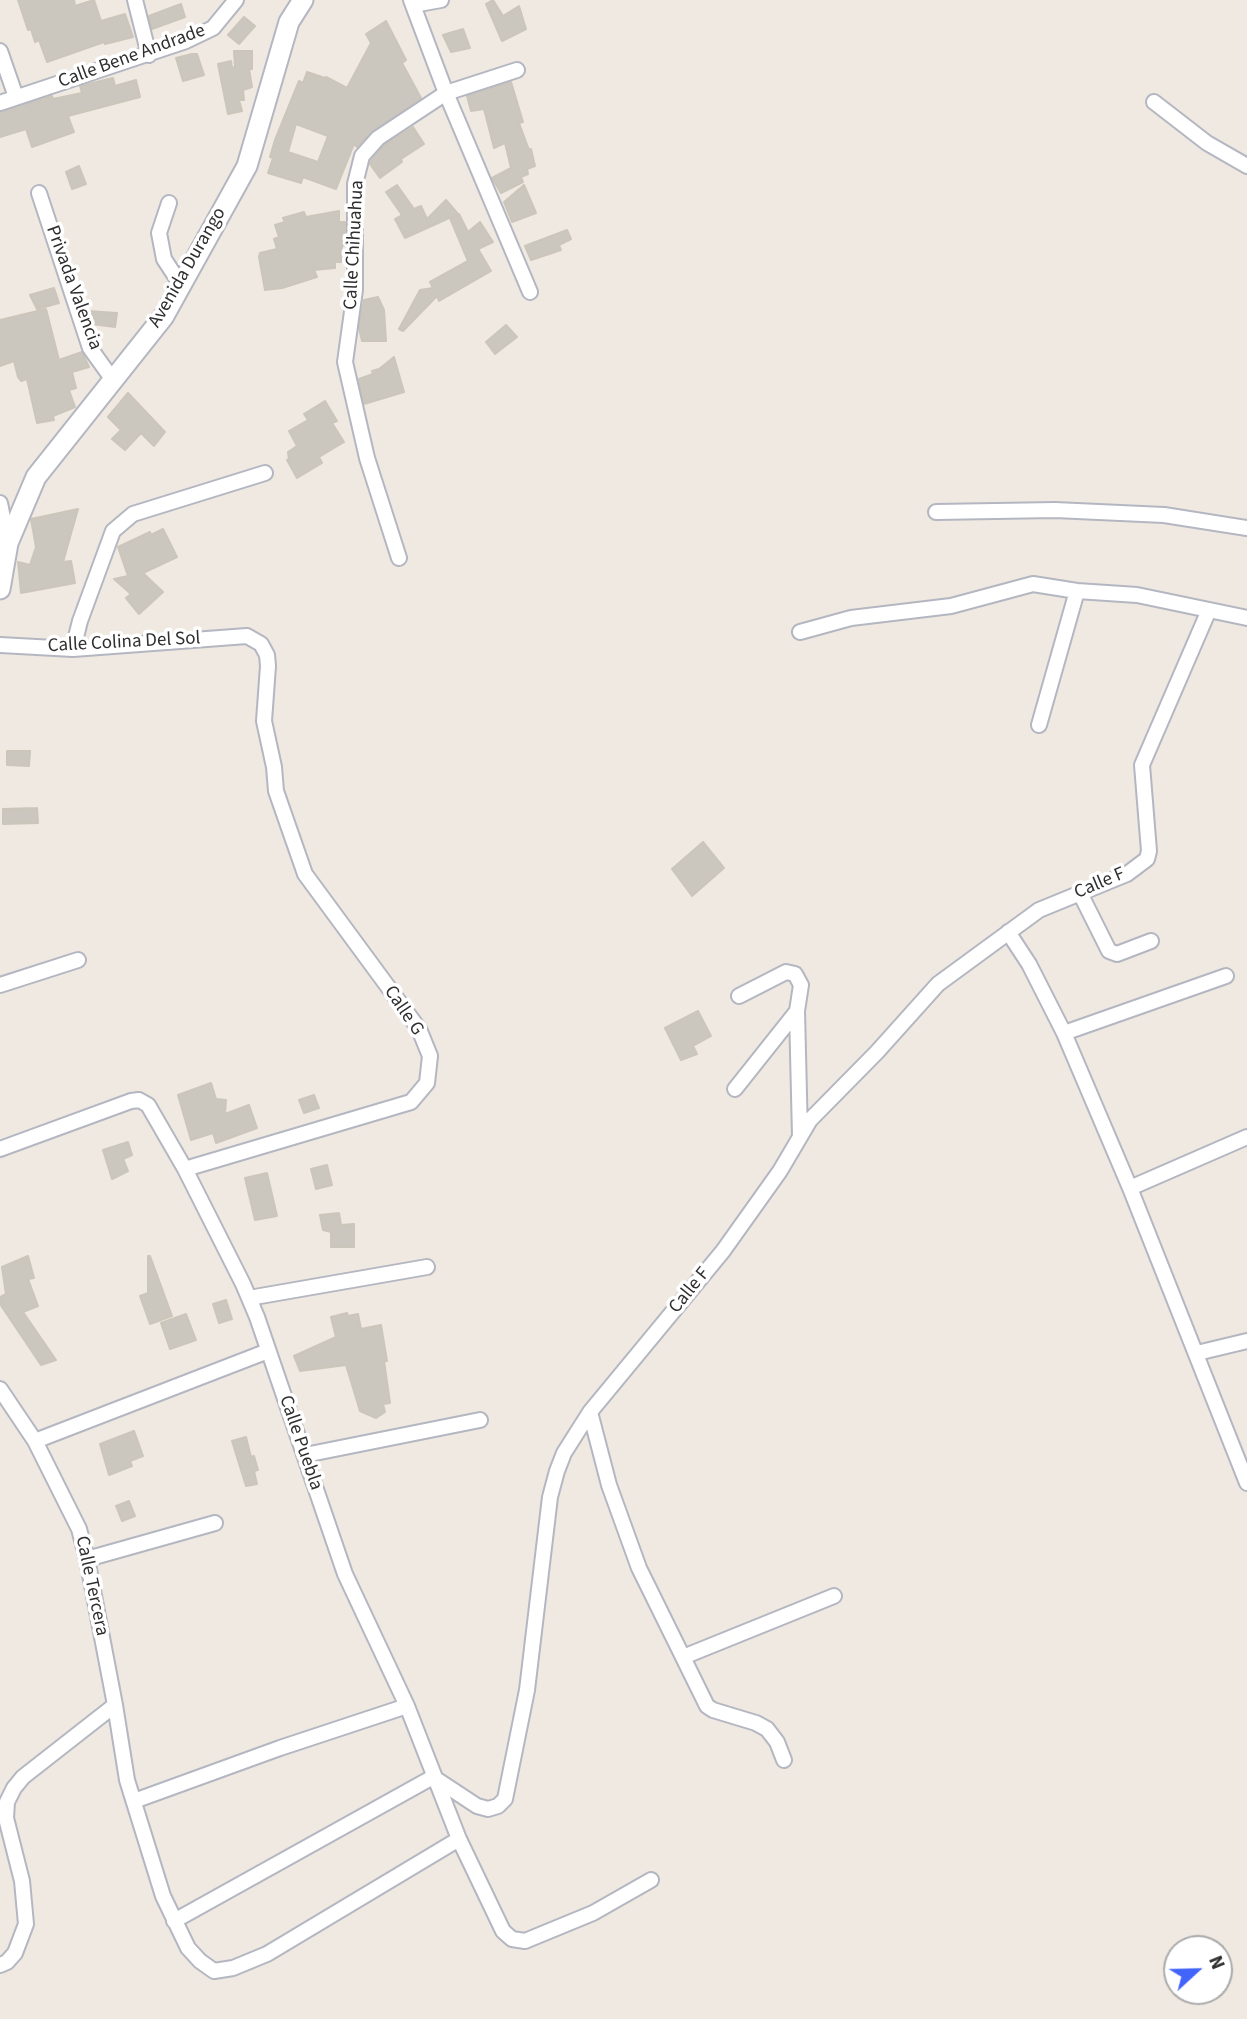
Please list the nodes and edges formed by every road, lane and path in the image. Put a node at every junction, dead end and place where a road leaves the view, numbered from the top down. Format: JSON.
{"nodes":[{"id":1,"x":135,"y":0,"type":"edge"},
{"id":2,"x":236,"y":0,"type":"edge"},
{"id":3,"x":303,"y":0,"type":"edge"},
{"id":4,"x":441,"y":0,"type":"edge"},
{"id":5,"x":412,"y":2,"type":"edge"},
{"id":6,"x":0,"y":51,"type":"edge"},
{"id":7,"x":149,"y":55,"type":"junction"},
{"id":8,"x":517,"y":70,"type":"dead end"},
{"id":9,"x":446,"y":93,"type":"junction"},
{"id":10,"x":16,"y":97,"type":"junction"},
{"id":11,"x":1154,"y":102,"type":"dead end"},
{"id":12,"x":0,"y":103,"type":"edge"},
{"id":13,"x":1247,"y":166,"type":"edge"},
{"id":14,"x":39,"y":193,"type":"dead end"},
{"id":15,"x":169,"y":203,"type":"dead end"},
{"id":16,"x":181,"y":285,"type":"junction"},
{"id":17,"x":530,"y":292,"type":"dead end"},
{"id":18,"x":113,"y":380,"type":"junction"},
{"id":19,"x":265,"y":473,"type":"dead end"},
{"id":20,"x":0,"y":503,"type":"edge"},
{"id":21,"x":936,"y":512,"type":"dead end"},
{"id":22,"x":1247,"y":528,"type":"edge"},
{"id":23,"x":8,"y":543,"type":"junction"},
{"id":24,"x":399,"y":558,"type":"dead end"},
{"id":25,"x":0,"y":589,"type":"edge"},
{"id":26,"x":1077,"y":591,"type":"junction"},
{"id":27,"x":1209,"y":610,"type":"junction"},
{"id":28,"x":1247,"y":618,"type":"edge"},
{"id":29,"x":800,"y":632,"type":"dead end"},
{"id":30,"x":247,"y":636,"type":"joint"},
{"id":31,"x":0,"y":645,"type":"edge"},
{"id":32,"x":73,"y":649,"type":"junction"},
{"id":33,"x":1039,"y":725,"type":"dead end"},
{"id":34,"x":1080,"y":893,"type":"junction"},
{"id":35,"x":1008,"y":932,"type":"junction"},
{"id":36,"x":1151,"y":942,"type":"dead end"},
{"id":37,"x":78,"y":960,"type":"dead end"},
{"id":38,"x":1226,"y":976,"type":"dead end"},
{"id":39,"x":0,"y":985,"type":"edge"},
{"id":40,"x":739,"y":996,"type":"dead end"},
{"id":41,"x":797,"y":1011,"type":"junction"},
{"id":42,"x":1064,"y":1033,"type":"junction"},
{"id":43,"x":735,"y":1089,"type":"dead end"},
{"id":44,"x":800,"y":1136,"type":"junction"},
{"id":45,"x":1246,"y":1140,"type":"edge"},
{"id":46,"x":0,"y":1149,"type":"edge"},
{"id":47,"x":185,"y":1169,"type":"junction"},
{"id":48,"x":1130,"y":1188,"type":"junction"},
{"id":49,"x":427,"y":1267,"type":"dead end"},
{"id":50,"x":249,"y":1298,"type":"junction"},
{"id":51,"x":1247,"y":1341,"type":"edge"},
{"id":52,"x":268,"y":1351,"type":"junction"},
{"id":53,"x":1197,"y":1353,"type":"junction"},
{"id":54,"x":0,"y":1389,"type":"edge"},
{"id":55,"x":590,"y":1412,"type":"junction"},
{"id":56,"x":480,"y":1420,"type":"dead end"},
{"id":57,"x":35,"y":1441,"type":"junction"},
{"id":58,"x":305,"y":1455,"type":"junction"},
{"id":59,"x":1247,"y":1483,"type":"edge"},
{"id":60,"x":215,"y":1523,"type":"dead end"},
{"id":61,"x":87,"y":1559,"type":"junction"},
{"id":62,"x":834,"y":1596,"type":"dead end"},
{"id":63,"x":683,"y":1657,"type":"junction"},
{"id":64,"x":115,"y":1705,"type":"junction"},
{"id":65,"x":407,"y":1706,"type":"junction"},
{"id":66,"x":784,"y":1760,"type":"dead end"},
{"id":67,"x":433,"y":1777,"type":"junction"},
{"id":68,"x":134,"y":1801,"type":"junction"},
{"id":69,"x":459,"y":1839,"type":"junction"},
{"id":70,"x":652,"y":1880,"type":"dead end"},
{"id":71,"x":174,"y":1921,"type":"junction"},
{"id":72,"x":0,"y":1965,"type":"edge"}],
"edges":[{"from":1,"to":7,"type":"street"},
{"from":2,"to":7,"type":"street","name":"Calle Bene Andrade"},
{"from":3,"to":16,"type":"main road","name":"Avenida Durango"},
{"from":4,"to":5,"type":"street"},
{"from":5,"to":9,"type":"street"},
{"from":6,"to":10,"type":"street"},
{"from":7,"to":10,"type":"street","name":"Calle Bene Andrade"},
{"from":8,"to":9,"type":"street","name":"Calle Chihuahua"},
{"from":9,"to":17,"type":"street"},
{"from":9,"to":24,"type":"street","name":"Calle Chihuahua"},
{"from":10,"to":12,"type":"street","name":"Calle Bene Andrade"},
{"from":11,"to":13,"type":"street"},
{"from":14,"to":18,"type":"street","name":"Privada Valencia"},
{"from":15,"to":16,"type":"street"},
{"from":16,"to":18,"type":"main road","name":"Avenida Durango"},
{"from":18,"to":23,"type":"main road","name":"Avenida Durango"},
{"from":19,"to":32,"type":"street"},
{"from":20,"to":23,"type":"street"},
{"from":21,"to":22,"type":"street"},
{"from":23,"to":25,"type":"main road","name":"Avenida Durango"},
{"from":26,"to":27,"type":"street"},
{"from":26,"to":29,"type":"street"},
{"from":26,"to":33,"type":"street"},
{"from":27,"to":28,"type":"street"},
{"from":27,"to":34,"type":"street","name":"Calle F"},
{"from":30,"to":32,"type":"street","name":"Calle Colina Del Sol"},
{"from":30,"to":47,"type":"street","name":"Calle G"},
{"from":31,"to":32,"type":"street","name":"Calle Colina Del Sol"},
{"from":34,"to":35,"type":"street","name":"Calle F"},
{"from":34,"to":36,"type":"street"},
{"from":35,"to":42,"type":"street"},
{"from":35,"to":44,"type":"street","name":"Calle F"},
{"from":37,"to":39,"type":"street"},
{"from":38,"to":42,"type":"street"},
{"from":40,"to":41,"type":"street"},
{"from":41,"to":43,"type":"street"},
{"from":41,"to":44,"type":"street"},
{"from":42,"to":48,"type":"street"},
{"from":44,"to":55,"type":"street","name":"Calle F"},
{"from":45,"to":48,"type":"street"},
{"from":46,"to":47,"type":"street","name":"Calle Puebla"},
{"from":47,"to":50,"type":"street","name":"Calle Puebla"},
{"from":48,"to":53,"type":"street"},
{"from":49,"to":50,"type":"street"},
{"from":50,"to":52,"type":"street","name":"Calle Puebla"},
{"from":51,"to":53,"type":"street"},
{"from":52,"to":57,"type":"street"},
{"from":52,"to":58,"type":"street","name":"Calle Puebla"},
{"from":53,"to":59,"type":"street"},
{"from":54,"to":57,"type":"street","name":"Calle Tercera"},
{"from":55,"to":63,"type":"street"},
{"from":55,"to":67,"type":"street","name":"Calle F"},
{"from":56,"to":58,"type":"street"},
{"from":57,"to":61,"type":"street","name":"Calle Tercera"},
{"from":58,"to":65,"type":"street","name":"Calle Puebla"},
{"from":60,"to":61,"type":"street"},
{"from":61,"to":64,"type":"street","name":"Calle Tercera"},
{"from":62,"to":63,"type":"street"},
{"from":63,"to":66,"type":"street"},
{"from":64,"to":68,"type":"street","name":"Calle Tercera"},
{"from":64,"to":72,"type":"street"},
{"from":65,"to":67,"type":"street","name":"Calle Puebla"},
{"from":65,"to":68,"type":"street"},
{"from":67,"to":69,"type":"street","name":"Calle Puebla"},
{"from":67,"to":71,"type":"street"},
{"from":68,"to":71,"type":"street","name":"Calle Tercera"},
{"from":69,"to":70,"type":"street","name":"Calle Puebla"},
{"from":69,"to":71,"type":"street","name":"Calle Tercera"}]}
